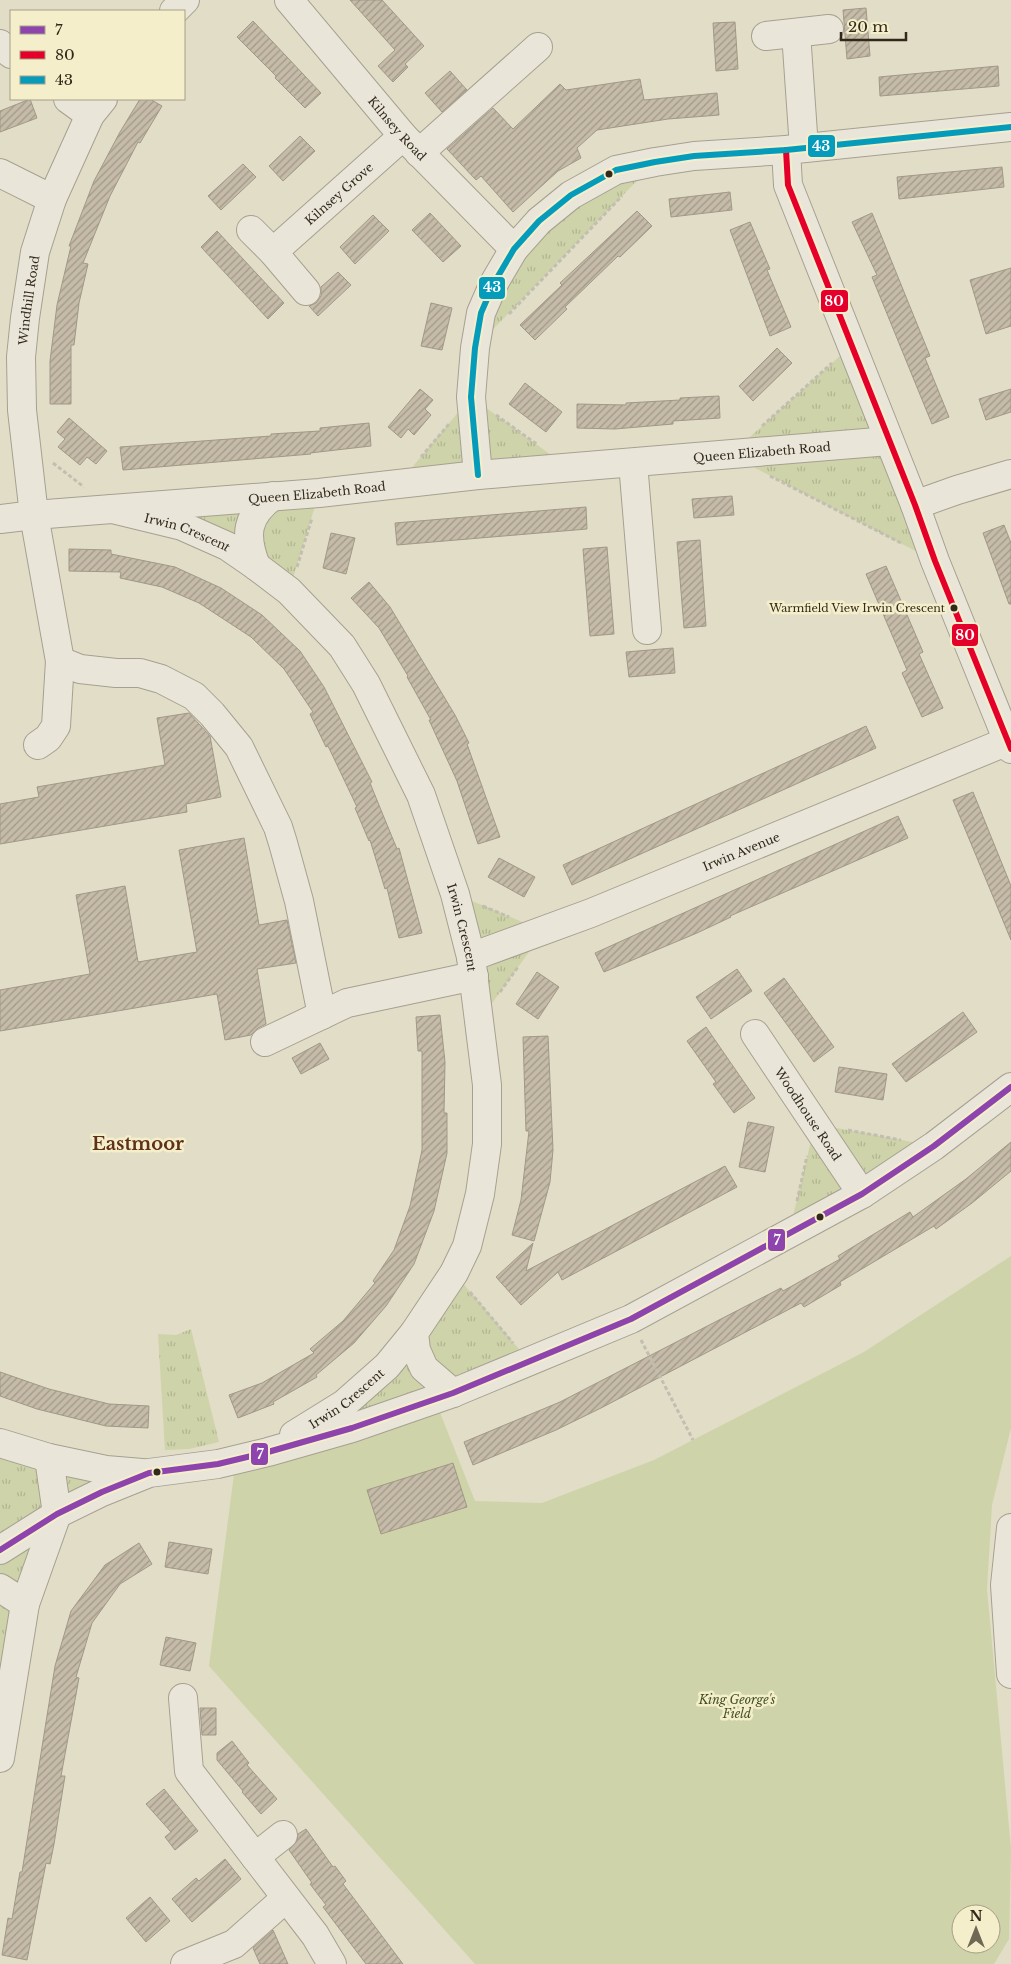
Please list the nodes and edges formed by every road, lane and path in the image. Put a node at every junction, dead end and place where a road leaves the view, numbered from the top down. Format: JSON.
{"nodes":[{"id":1,"x":185,"y":0,"type":"edge"},
{"id":2,"x":289,"y":0,"type":"edge"},
{"id":3,"x":175,"y":10,"type":"edge"},
{"id":4,"x":829,"y":29,"type":"dead end"},
{"id":5,"x":796,"y":33,"type":"junction"},
{"id":6,"x":766,"y":36,"type":"dead end"},
{"id":7,"x":0,"y":44,"type":"edge"},
{"id":8,"x":538,"y":47,"type":"dead end"},
{"id":9,"x":10,"y":53,"type":"edge"},
{"id":10,"x":72,"y":100,"type":"edge"},
{"id":11,"x":96,"y":107,"type":"edge"},
{"id":12,"x":1011,"y":127,"type":"edge"},
{"id":13,"x":411,"y":145,"type":"junction"},
{"id":14,"x":795,"y":149,"type":"junction"},
{"id":15,"x":0,"y":173,"type":"edge"},
{"id":16,"x":628,"y":190,"type":"dead end"},
{"id":17,"x":52,"y":199,"type":"junction"},
{"id":18,"x":251,"y":230,"type":"dead end"},
{"id":19,"x":514,"y":249,"type":"junction"},
{"id":20,"x":273,"y":252,"type":"junction"},
{"id":21,"x":306,"y":290,"type":"dead end"},
{"id":22,"x":503,"y":320,"type":"dead end"},
{"id":23,"x":889,"y":441,"type":"junction"},
{"id":24,"x":634,"y":463,"type":"junction"},
{"id":25,"x":1011,"y":474,"type":"edge"},
{"id":26,"x":478,"y":475,"type":"junction"},
{"id":27,"x":320,"y":493,"type":"junction"},
{"id":28,"x":274,"y":496,"type":"junction"},
{"id":29,"x":915,"y":505,"type":"junction"},
{"id":30,"x":112,"y":509,"type":"junction"},
{"id":31,"x":34,"y":514,"type":"junction"},
{"id":32,"x":0,"y":519,"type":"edge"},
{"id":33,"x":256,"y":566,"type":"junction"},
{"id":34,"x":289,"y":591,"type":"junction"},
{"id":35,"x":647,"y":630,"type":"dead end"},
{"id":36,"x":60,"y":661,"type":"junction"},
{"id":37,"x":38,"y":745,"type":"dead end"},
{"id":38,"x":1009,"y":745,"type":"edge"},
{"id":39,"x":472,"y":966,"type":"junction"},
{"id":40,"x":322,"y":1015,"type":"junction"},
{"id":41,"x":755,"y":1034,"type":"dead end"},
{"id":42,"x":264,"y":1042,"type":"dead end"},
{"id":43,"x":1011,"y":1087,"type":"edge"},
{"id":44,"x":862,"y":1194,"type":"junction"},
{"id":45,"x":454,"y":1273,"type":"junction"},
{"id":46,"x":631,"y":1319,"type":"junction"},
{"id":47,"x":414,"y":1333,"type":"junction"},
{"id":48,"x":530,"y":1362,"type":"junction"},
{"id":49,"x":453,"y":1393,"type":"junction"},
{"id":50,"x":693,"y":1440,"type":"dead end"},
{"id":51,"x":0,"y":1443,"type":"edge"},
{"id":52,"x":268,"y":1452,"type":"junction"},
{"id":53,"x":49,"y":1458,"type":"junction"},
{"id":54,"x":149,"y":1473,"type":"junction"},
{"id":55,"x":57,"y":1514,"type":"junction"},
{"id":56,"x":1011,"y":1528,"type":"edge"},
{"id":57,"x":0,"y":1550,"type":"edge"},
{"id":58,"x":1008,"y":1585,"type":"edge"},
{"id":59,"x":0,"y":1588,"type":"edge"},
{"id":60,"x":25,"y":1604,"type":"junction"},
{"id":61,"x":1011,"y":1674,"type":"edge"},
{"id":62,"x":183,"y":1698,"type":"dead end"},
{"id":63,"x":0,"y":1758,"type":"edge"},
{"id":64,"x":283,"y":1835,"type":"dead end"},
{"id":65,"x":255,"y":1857,"type":"junction"},
{"id":66,"x":286,"y":1898,"type":"junction"},
{"id":67,"x":185,"y":1964,"type":"edge"},
{"id":68,"x":332,"y":1964,"type":"edge"}],
"edges":[{"from":1,"to":3,"type":"street"},
{"from":2,"to":13,"type":"street","name":"Kilnsey Road"},
{"from":4,"to":5,"type":"street"},
{"from":5,"to":6,"type":"street"},
{"from":5,"to":14,"type":"street"},
{"from":7,"to":9,"type":"street"},
{"from":8,"to":13,"type":"street","name":"Kilnsey Grove"},
{"from":10,"to":11,"type":"street"},
{"from":11,"to":17,"type":"street","name":"Windhill Road"},
{"from":12,"to":14,"type":"street"},
{"from":13,"to":19,"type":"street","name":"Kilnsey Road"},
{"from":13,"to":20,"type":"street","name":"Kilnsey Grove"},
{"from":14,"to":19,"type":"street"},
{"from":14,"to":23,"type":"street"},
{"from":15,"to":17,"type":"street"},
{"from":16,"to":22,"type":"path"},
{"from":17,"to":31,"type":"street","name":"Windhill Road"},
{"from":18,"to":20,"type":"street"},
{"from":19,"to":26,"type":"street"},
{"from":20,"to":21,"type":"street"},
{"from":23,"to":24,"type":"street","name":"Queen Elizabeth Road"},
{"from":23,"to":29,"type":"street"},
{"from":24,"to":26,"type":"street","name":"Queen Elizabeth Road"},
{"from":24,"to":35,"type":"street"},
{"from":25,"to":29,"type":"street"},
{"from":26,"to":27,"type":"street","name":"Queen Elizabeth Road"},
{"from":27,"to":28,"type":"street","name":"Queen Elizabeth Road"},
{"from":27,"to":34,"type":"path"},
{"from":28,"to":30,"type":"street","name":"Queen Elizabeth Road"},
{"from":28,"to":33,"type":"street"},
{"from":29,"to":38,"type":"street"},
{"from":30,"to":31,"type":"street","name":"Queen Elizabeth Road"},
{"from":30,"to":33,"type":"street","name":"Irwin Crescent"},
{"from":31,"to":32,"type":"street","name":"Queen Elizabeth Road"},
{"from":31,"to":36,"type":"street","name":"Windhill Road"},
{"from":33,"to":34,"type":"street","name":"Irwin Crescent"},
{"from":34,"to":39,"type":"street","name":"Irwin Crescent"},
{"from":36,"to":37,"type":"street","name":"Windhill Road"},
{"from":36,"to":40,"type":"street"},
{"from":38,"to":39,"type":"street","name":"Irwin Avenue"},
{"from":39,"to":40,"type":"street","name":"Irwin Avenue"},
{"from":39,"to":45,"type":"street","name":"Irwin Crescent"},
{"from":40,"to":42,"type":"street","name":"Irwin Avenue"},
{"from":41,"to":44,"type":"street","name":"Woodhouse Road"},
{"from":43,"to":44,"type":"street"},
{"from":44,"to":46,"type":"street"},
{"from":45,"to":47,"type":"street","name":"Irwin Crescent"},
{"from":45,"to":48,"type":"path"},
{"from":46,"to":48,"type":"street"},
{"from":46,"to":50,"type":"path"},
{"from":47,"to":49,"type":"street"},
{"from":47,"to":52,"type":"street","name":"Irwin Crescent"},
{"from":48,"to":49,"type":"street"},
{"from":49,"to":52,"type":"street"},
{"from":51,"to":53,"type":"street"},
{"from":52,"to":54,"type":"street"},
{"from":53,"to":54,"type":"street"},
{"from":53,"to":55,"type":"street"},
{"from":54,"to":55,"type":"street"},
{"from":55,"to":57,"type":"street"},
{"from":55,"to":60,"type":"street"},
{"from":56,"to":58,"type":"street"},
{"from":58,"to":61,"type":"street"},
{"from":59,"to":60,"type":"street"},
{"from":60,"to":63,"type":"street"},
{"from":62,"to":65,"type":"street"},
{"from":64,"to":65,"type":"street"},
{"from":65,"to":66,"type":"street"},
{"from":66,"to":67,"type":"street"},
{"from":66,"to":68,"type":"street"}]}
